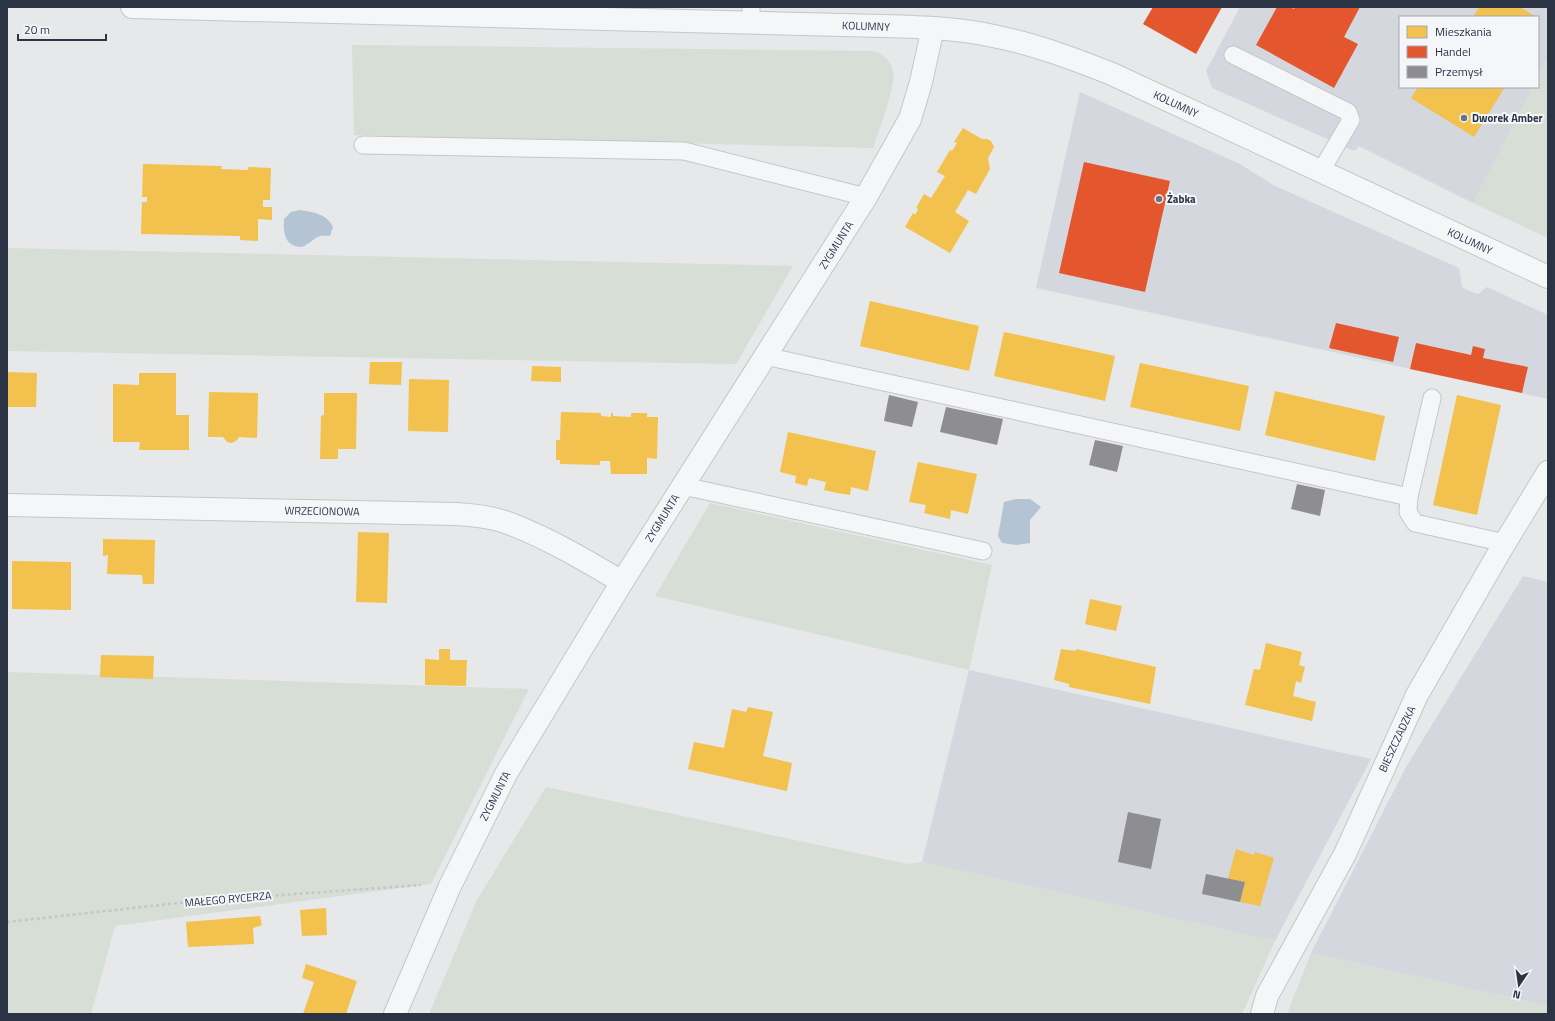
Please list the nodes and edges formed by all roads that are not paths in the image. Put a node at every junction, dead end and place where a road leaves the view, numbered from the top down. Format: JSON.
{"nodes":[{"id":1,"x":132,"y":7,"type":"edge"},
{"id":2,"x":501,"y":12,"type":"edge"},
{"id":3,"x":751,"y":15,"type":"edge"},
{"id":4,"x":933,"y":28,"type":"junction"},
{"id":5,"x":1233,"y":55,"type":"dead end"},
{"id":6,"x":362,"y":145,"type":"dead end"},
{"id":7,"x":1321,"y":171,"type":"junction"},
{"id":8,"x":866,"y":197,"type":"junction"},
{"id":9,"x":1548,"y":277,"type":"edge"},
{"id":10,"x":765,"y":356,"type":"junction"},
{"id":11,"x":1432,"y":398,"type":"dead end"},
{"id":12,"x":1548,"y":472,"type":"edge"},
{"id":13,"x":683,"y":486,"type":"junction"},
{"id":14,"x":1409,"y":497,"type":"junction"},
{"id":15,"x":7,"y":505,"type":"edge"},
{"id":16,"x":1505,"y":543,"type":"junction"},
{"id":17,"x":983,"y":551,"type":"dead end"},
{"id":18,"x":622,"y":582,"type":"junction"},
{"id":19,"x":395,"y":1014,"type":"edge"},
{"id":20,"x":1262,"y":1014,"type":"edge"}],
"edges":[{"from":1,"to":2,"type":"street","name":"KOLUMNY"},
{"from":2,"to":3,"type":"street","name":"KOLUMNY"},
{"from":3,"to":4,"type":"street","name":"KOLUMNY"},
{"from":4,"to":7,"type":"street","name":"KOLUMNY"},
{"from":4,"to":8,"type":"street","name":"ZYGMUNTA"},
{"from":5,"to":7,"type":"lane"},
{"from":6,"to":8,"type":"lane"},
{"from":7,"to":9,"type":"street","name":"KOLUMNY"},
{"from":8,"to":10,"type":"street","name":"ZYGMUNTA"},
{"from":10,"to":13,"type":"street","name":"ZYGMUNTA"},
{"from":10,"to":14,"type":"lane"},
{"from":11,"to":14,"type":"lane"},
{"from":12,"to":16,"type":"street","name":"BIESZCZADZKA"},
{"from":13,"to":17,"type":"lane"},
{"from":13,"to":18,"type":"street","name":"ZYGMUNTA"},
{"from":14,"to":16,"type":"lane"},
{"from":15,"to":18,"type":"street","name":"WRZECIONOWA"},
{"from":16,"to":20,"type":"street","name":"BIESZCZADZKA"},
{"from":18,"to":19,"type":"street","name":"ZYGMUNTA"}]}
